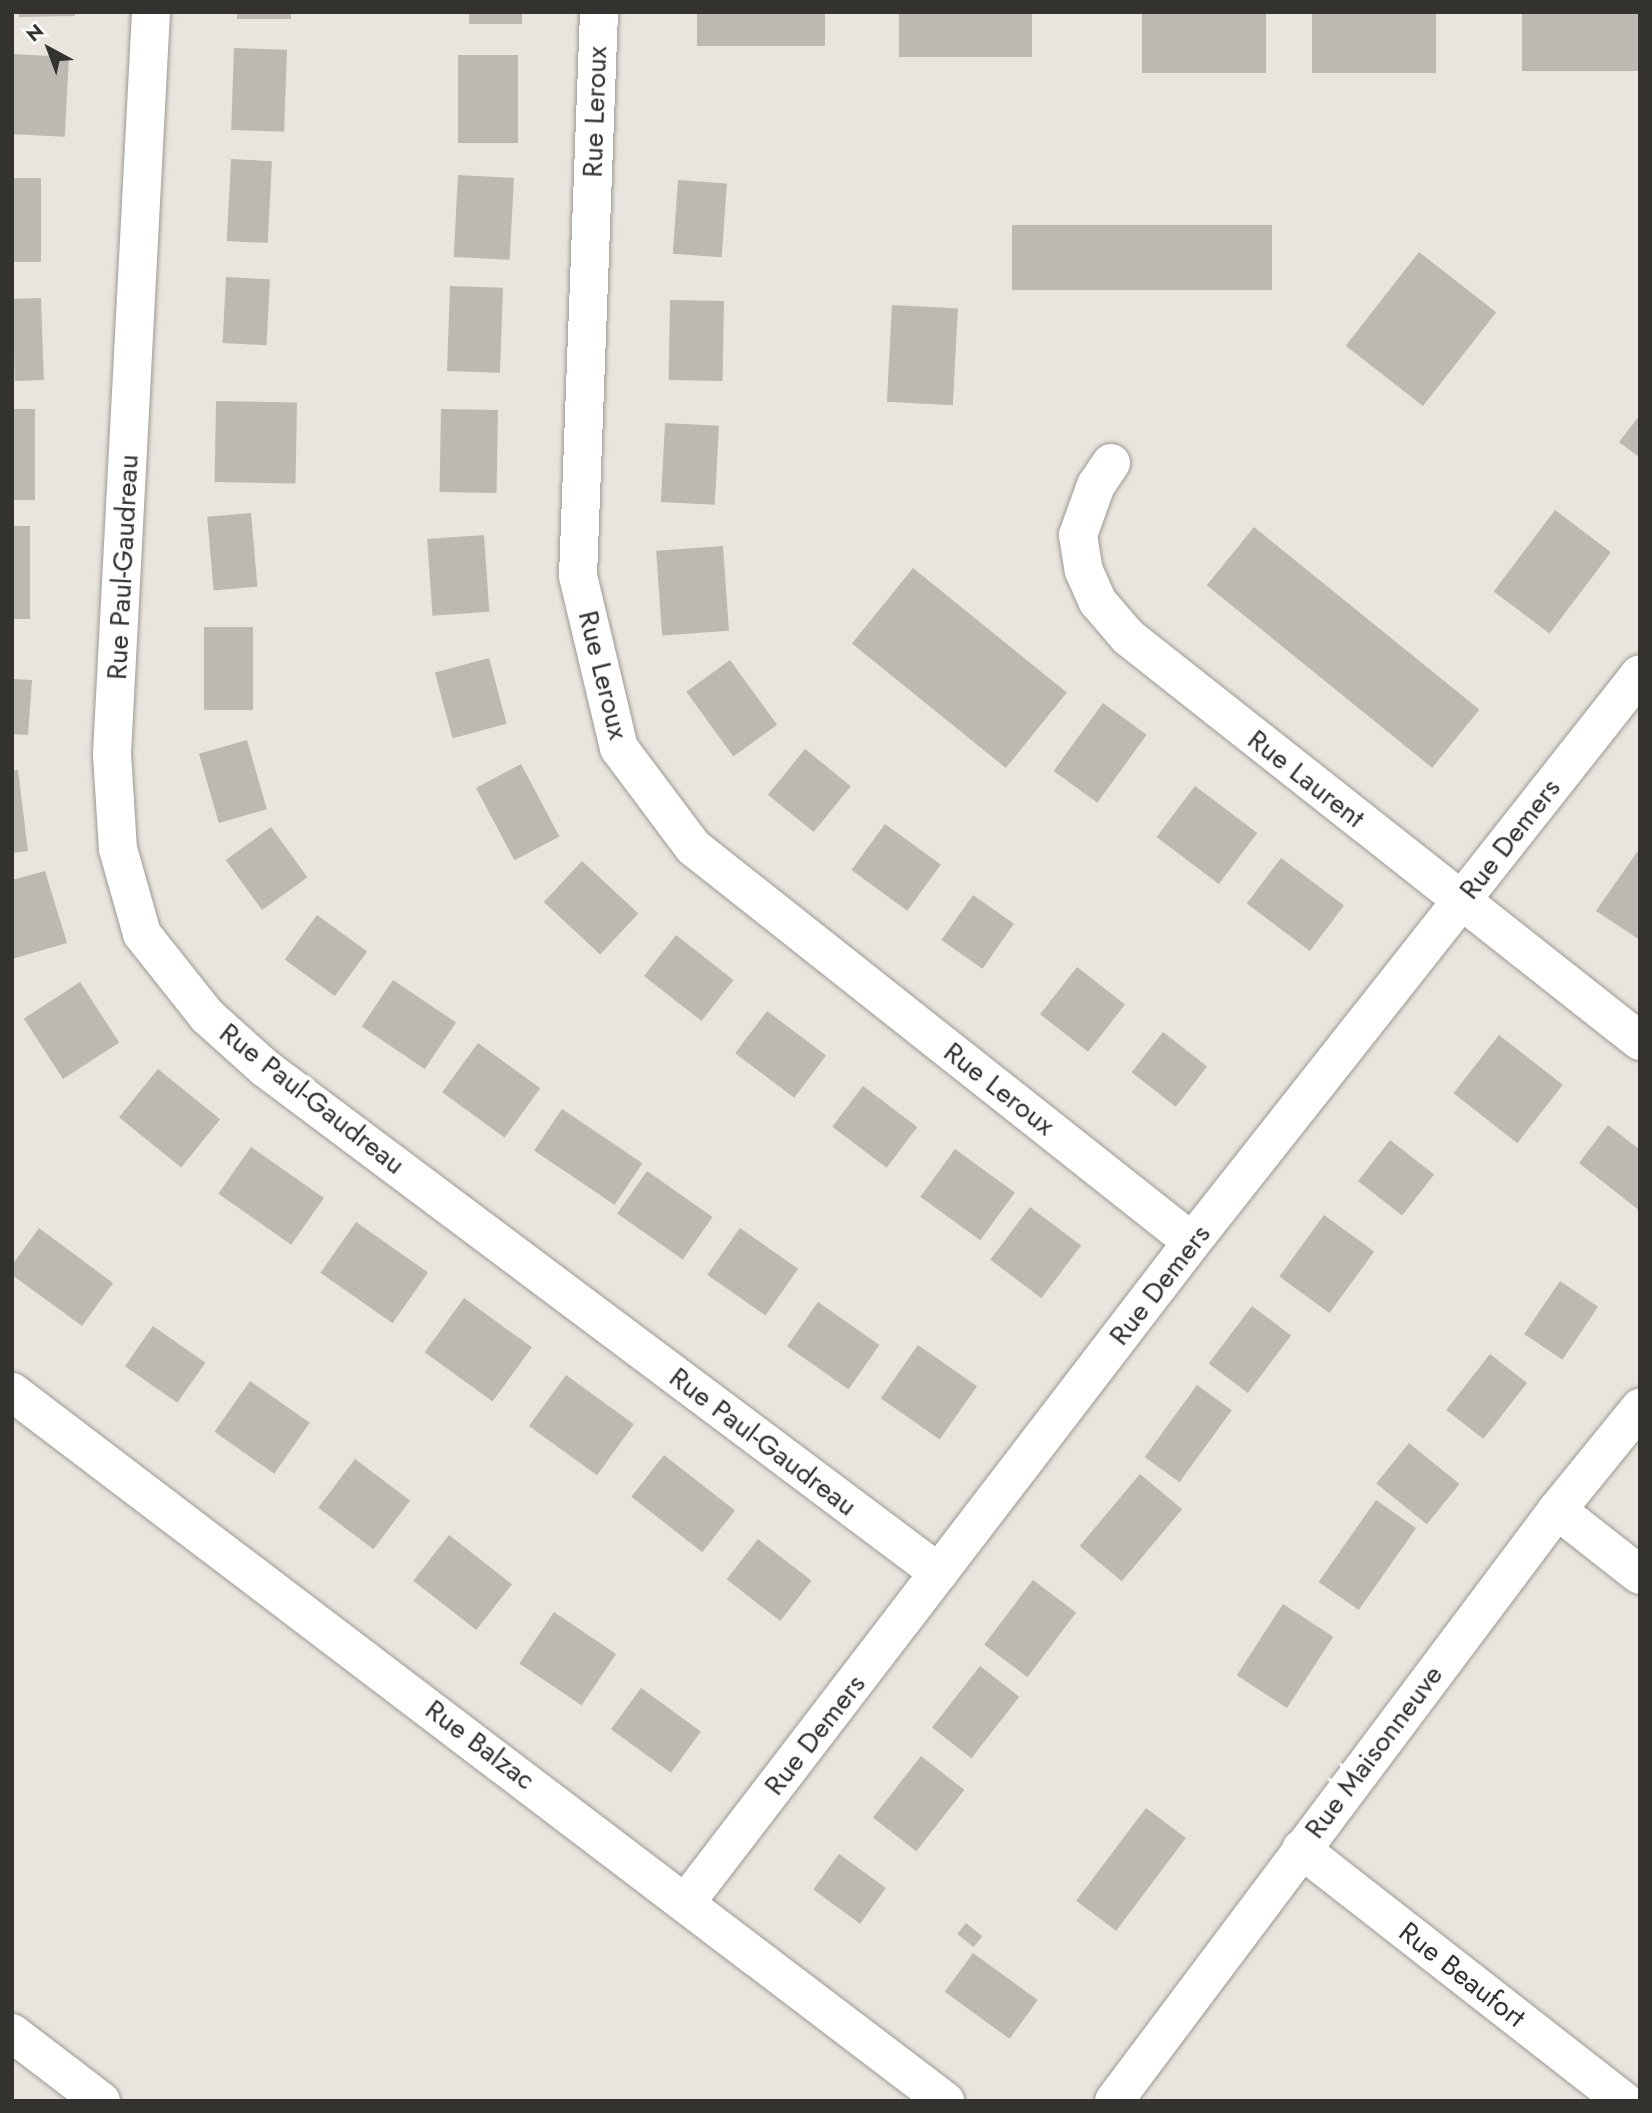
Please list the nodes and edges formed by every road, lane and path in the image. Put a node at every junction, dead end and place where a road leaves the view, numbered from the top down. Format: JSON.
{"nodes":[{"id":1,"x":151,"y":12,"type":"edge"},
{"id":2,"x":599,"y":12,"type":"edge"},
{"id":3,"x":1111,"y":463,"type":"dead end"},
{"id":4,"x":1640,"y":674,"type":"edge"},
{"id":5,"x":1461,"y":901,"type":"junction"},
{"id":6,"x":1640,"y":1041,"type":"edge"},
{"id":7,"x":1192,"y":1242,"type":"junction"},
{"id":8,"x":12,"y":1392,"type":"edge"},
{"id":9,"x":1640,"y":1408,"type":"edge"},
{"id":10,"x":1557,"y":1510,"type":"junction"},
{"id":11,"x":939,"y":1573,"type":"junction"},
{"id":12,"x":1640,"y":1575,"type":"edge"},
{"id":13,"x":1301,"y":1849,"type":"junction"},
{"id":14,"x":687,"y":1901,"type":"junction"},
{"id":15,"x":12,"y":2033,"type":"edge"},
{"id":16,"x":101,"y":2101,"type":"edge"},
{"id":17,"x":945,"y":2101,"type":"edge"},
{"id":18,"x":1114,"y":2101,"type":"edge"},
{"id":19,"x":1624,"y":2101,"type":"edge"}],
"edges":[{"from":1,"to":11,"type":"street","name":"Rue Paul-Gaudreau"},
{"from":2,"to":7,"type":"street","name":"Rue Leroux"},
{"from":3,"to":5,"type":"street","name":"Rue Laurent"},
{"from":4,"to":5,"type":"street","name":"Rue Demers"},
{"from":5,"to":6,"type":"street","name":"Rue Laurent"},
{"from":5,"to":7,"type":"street","name":"Rue Demers"},
{"from":7,"to":11,"type":"street","name":"Rue Demers"},
{"from":8,"to":14,"type":"street","name":"Rue Balzac"},
{"from":9,"to":10,"type":"street","name":"Rue Maisonneuve"},
{"from":10,"to":12,"type":"street"},
{"from":10,"to":13,"type":"street","name":"Rue Maisonneuve"},
{"from":11,"to":14,"type":"street","name":"Rue Demers"},
{"from":13,"to":18,"type":"street","name":"Rue Maisonneuve"},
{"from":13,"to":19,"type":"street","name":"Rue Beaufort"},
{"from":14,"to":17,"type":"street","name":"Rue Balzac"},
{"from":15,"to":16,"type":"street"}]}
